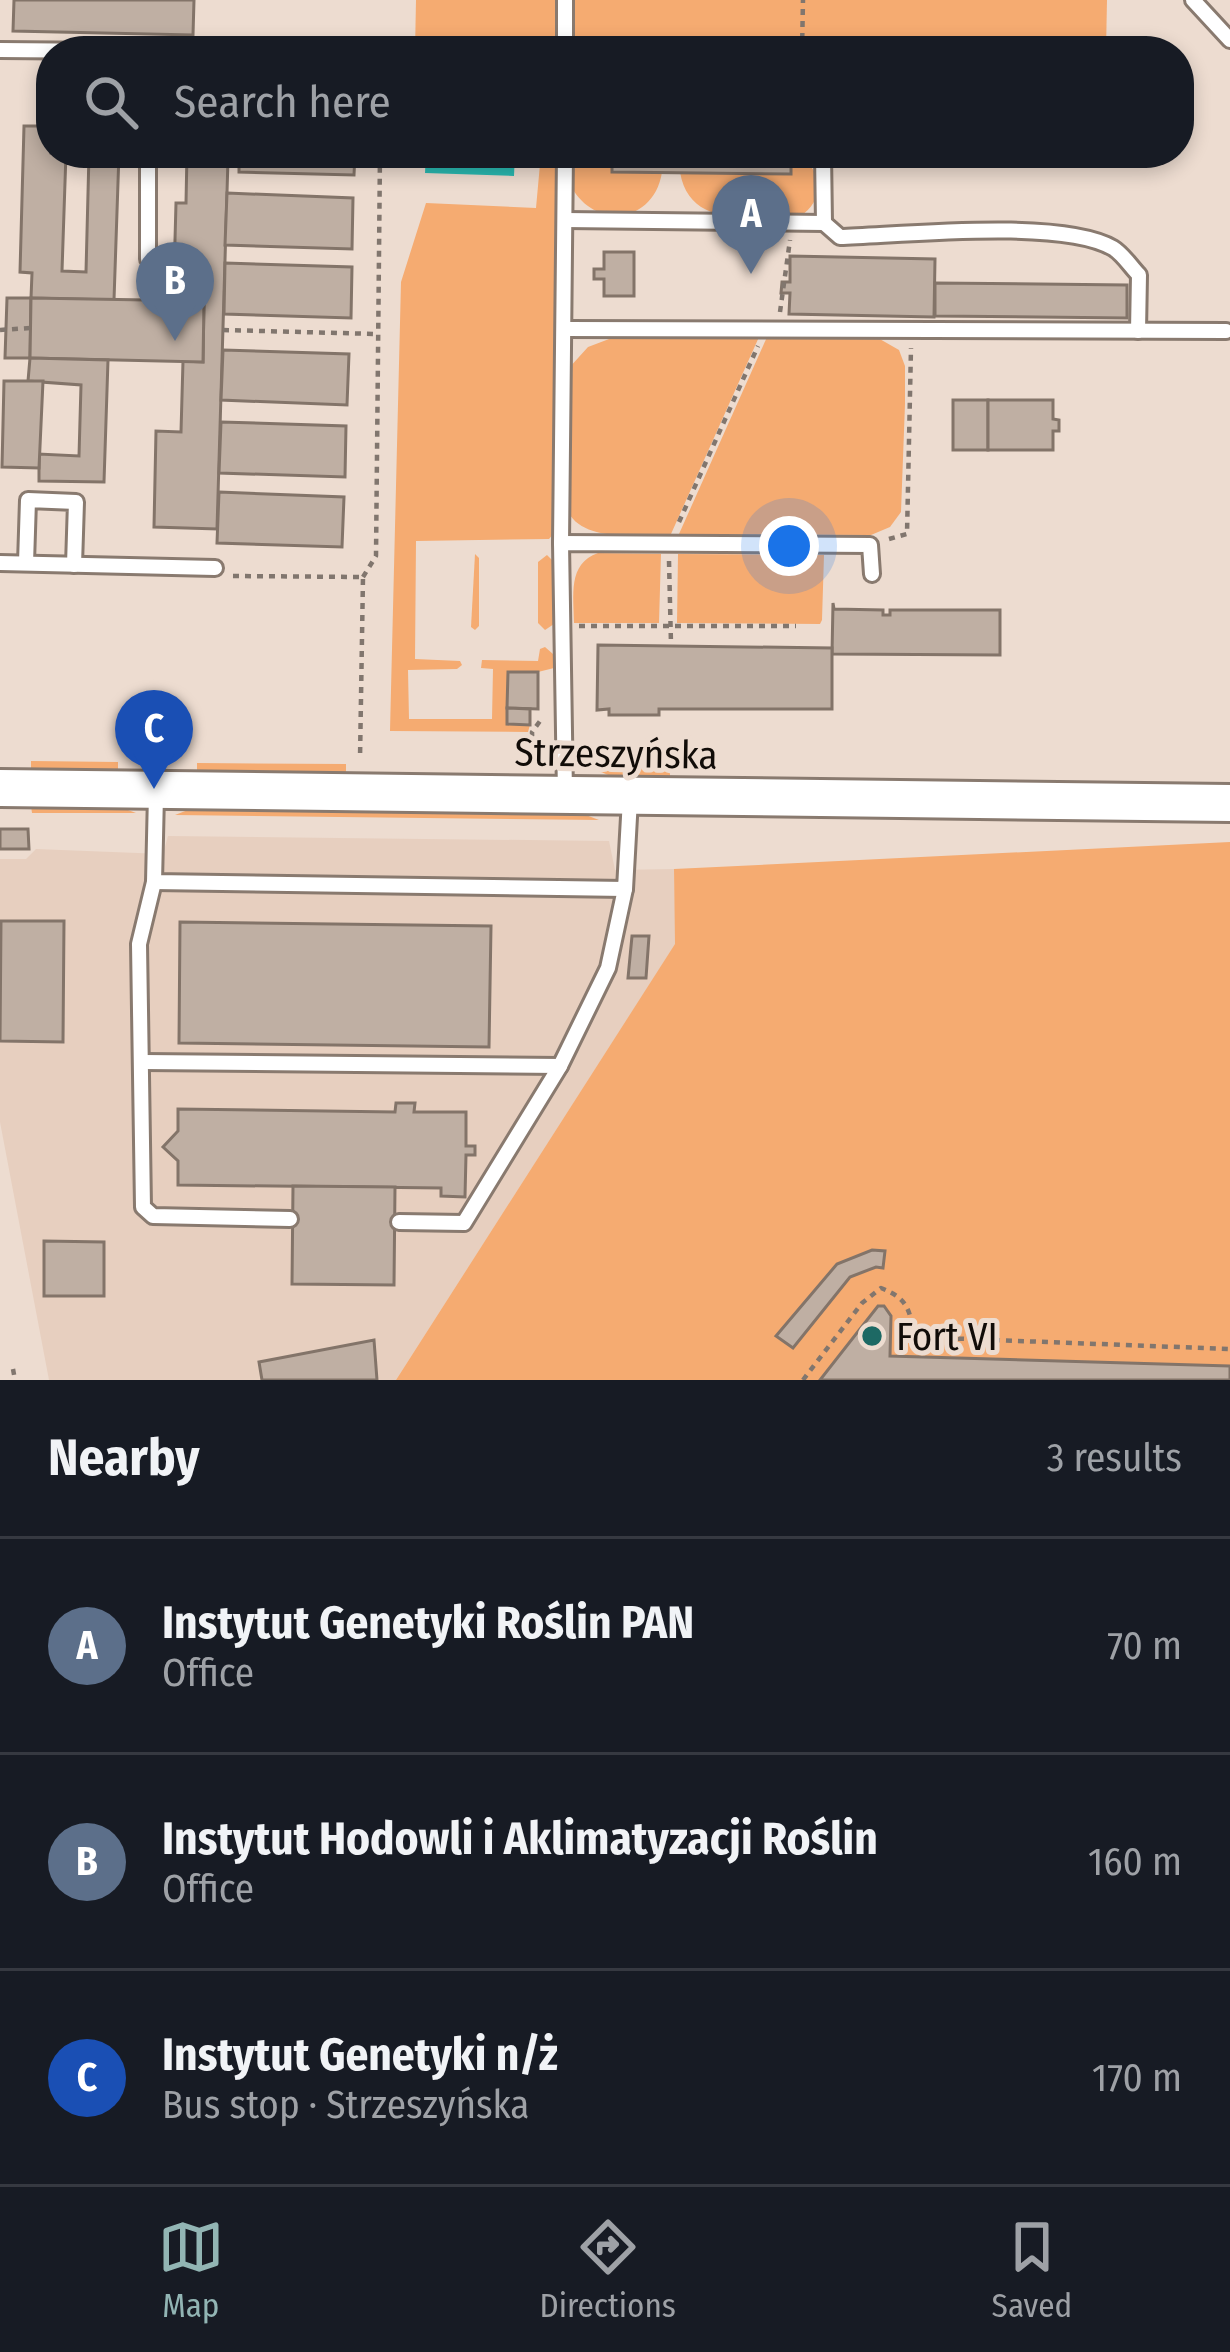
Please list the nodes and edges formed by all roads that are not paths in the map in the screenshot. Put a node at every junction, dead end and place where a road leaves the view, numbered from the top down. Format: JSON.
{"nodes":[{"id":1,"x":566,"y":0,"type":"edge"},
{"id":2,"x":1192,"y":0,"type":"edge"},
{"id":3,"x":565,"y":36,"type":"edge"},
{"id":4,"x":1230,"y":40,"type":"edge"},
{"id":5,"x":0,"y":50,"type":"edge"},
{"id":6,"x":36,"y":50,"type":"edge"},
{"id":7,"x":148,"y":168,"type":"edge"},
{"id":8,"x":565,"y":168,"type":"edge"},
{"id":9,"x":823,"y":168,"type":"edge"},
{"id":10,"x":565,"y":220,"type":"junction"},
{"id":11,"x":824,"y":223,"type":"junction"},
{"id":12,"x":148,"y":259,"type":"dead end"},
{"id":13,"x":565,"y":329,"type":"junction"},
{"id":14,"x":1138,"y":331,"type":"junction"},
{"id":15,"x":1226,"y":332,"type":"dead end"},
{"id":16,"x":561,"y":543,"type":"junction"},
{"id":17,"x":0,"y":563,"type":"edge"},
{"id":18,"x":26,"y":563,"type":"junction"},
{"id":19,"x":74,"y":565,"type":"junction"},
{"id":20,"x":215,"y":568,"type":"road end"},
{"id":21,"x":872,"y":574,"type":"dead end"},
{"id":22,"x":0,"y":788,"type":"edge"},
{"id":23,"x":156,"y":789,"type":"junction"},
{"id":24,"x":566,"y":794,"type":"junction"},
{"id":25,"x":630,"y":795,"type":"junction"},
{"id":26,"x":1230,"y":803,"type":"edge"},
{"id":27,"x":154,"y":882,"type":"junction"},
{"id":28,"x":626,"y":889,"type":"junction"},
{"id":29,"x":143,"y":1063,"type":"junction"},
{"id":30,"x":560,"y":1066,"type":"junction"},
{"id":31,"x":290,"y":1219,"type":"dead end"},
{"id":32,"x":399,"y":1222,"type":"dead end"}],
"edges":[{"from":1,"to":3,"type":"lane"},
{"from":2,"to":4,"type":"lane"},
{"from":5,"to":6,"type":"lane"},
{"from":7,"to":12,"type":"lane"},
{"from":8,"to":10,"type":"lane"},
{"from":9,"to":11,"type":"lane"},
{"from":10,"to":11,"type":"lane"},
{"from":10,"to":13,"type":"lane"},
{"from":11,"to":14,"type":"lane"},
{"from":13,"to":14,"type":"lane"},
{"from":13,"to":16,"type":"lane"},
{"from":14,"to":15,"type":"lane"},
{"from":16,"to":21,"type":"lane"},
{"from":16,"to":24,"type":"lane"},
{"from":17,"to":18,"type":"lane"},
{"from":18,"to":19,"type":"lane"},
{"from":18,"to":19,"type":"lane"},
{"from":19,"to":20,"type":"lane"},
{"from":22,"to":23,"type":"street","name":"Strzeszyńska"},
{"from":23,"to":24,"type":"street","name":"Strzeszyńska"},
{"from":23,"to":27,"type":"lane"},
{"from":24,"to":25,"type":"street","name":"Strzeszyńska"},
{"from":25,"to":26,"type":"street","name":"Strzeszyńska"},
{"from":25,"to":28,"type":"lane"},
{"from":27,"to":28,"type":"lane"},
{"from":27,"to":29,"type":"lane"},
{"from":28,"to":30,"type":"lane"},
{"from":29,"to":30,"type":"lane"},
{"from":29,"to":31,"type":"lane"},
{"from":30,"to":32,"type":"lane"}]}
